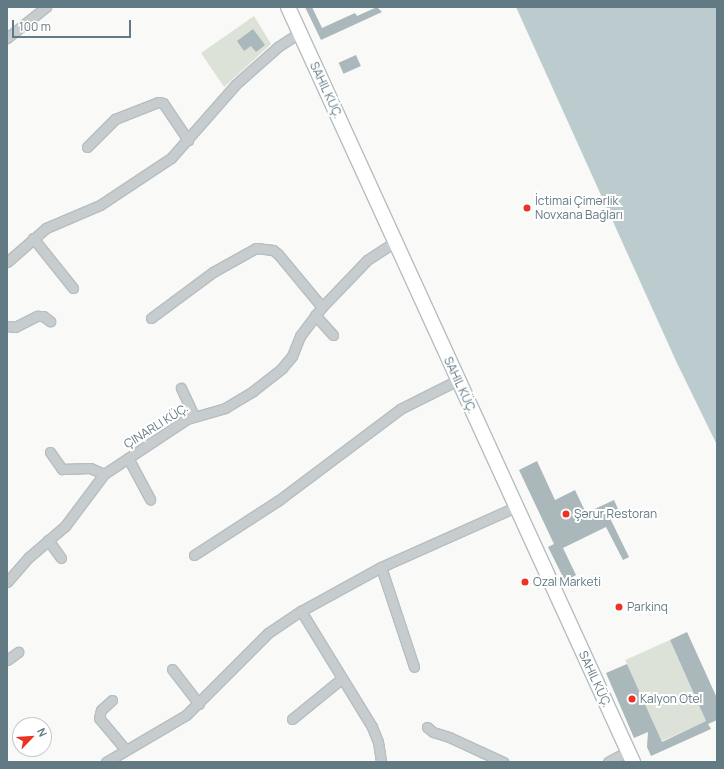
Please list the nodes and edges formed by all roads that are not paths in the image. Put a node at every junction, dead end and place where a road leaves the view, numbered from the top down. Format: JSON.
{"nodes":[{"id":1,"x":46,"y":7,"type":"edge"},
{"id":2,"x":288,"y":7,"type":"edge"},
{"id":3,"x":299,"y":33,"type":"junction"},
{"id":4,"x":7,"y":38,"type":"edge"},
{"id":5,"x":188,"y":140,"type":"junction"},
{"id":6,"x":87,"y":147,"type":"dead end"},
{"id":7,"x":33,"y":238,"type":"junction"},
{"id":8,"x":395,"y":242,"type":"junction"},
{"id":9,"x":7,"y":262,"type":"edge"},
{"id":10,"x":73,"y":288,"type":"dead end"},
{"id":11,"x":322,"y":307,"type":"junction"},
{"id":12,"x":315,"y":315,"type":"junction"},
{"id":13,"x":151,"y":318,"type":"dead end"},
{"id":14,"x":50,"y":321,"type":"dead end"},
{"id":15,"x":7,"y":326,"type":"edge"},
{"id":16,"x":333,"y":335,"type":"dead end"},
{"id":17,"x":458,"y":380,"type":"junction"},
{"id":18,"x":180,"y":388,"type":"dead end"},
{"id":19,"x":194,"y":416,"type":"junction"},
{"id":20,"x":50,"y":452,"type":"dead end"},
{"id":21,"x":128,"y":458,"type":"junction"},
{"id":22,"x":104,"y":474,"type":"junction"},
{"id":23,"x":150,"y":499,"type":"dead end"},
{"id":24,"x":516,"y":506,"type":"junction"},
{"id":25,"x":48,"y":540,"type":"junction"},
{"id":26,"x":194,"y":555,"type":"dead end"},
{"id":27,"x":61,"y":558,"type":"dead end"},
{"id":28,"x":381,"y":567,"type":"junction"},
{"id":29,"x":7,"y":582,"type":"edge"},
{"id":30,"x":301,"y":612,"type":"junction"},
{"id":31,"x":18,"y":652,"type":"dead end"},
{"id":32,"x":7,"y":660,"type":"edge"},
{"id":33,"x":414,"y":667,"type":"dead end"},
{"id":34,"x":172,"y":669,"type":"dead end"},
{"id":35,"x":341,"y":680,"type":"junction"},
{"id":36,"x":112,"y":700,"type":"dead end"},
{"id":37,"x":199,"y":704,"type":"junction"},
{"id":38,"x":292,"y":719,"type":"dead end"},
{"id":39,"x":427,"y":727,"type":"dead end"},
{"id":40,"x":125,"y":749,"type":"junction"},
{"id":41,"x":631,"y":756,"type":"edge"},
{"id":42,"x":497,"y":761,"type":"edge"},
{"id":43,"x":106,"y":762,"type":"edge"},
{"id":44,"x":381,"y":762,"type":"edge"},
{"id":45,"x":608,"y":762,"type":"edge"}],
"edges":[{"from":1,"to":4,"type":"street"},
{"from":2,"to":3,"type":"main road","name":"SAHIL KÜÇ."},
{"from":3,"to":5,"type":"street"},
{"from":3,"to":8,"type":"main road","name":"SAHIL KÜÇ."},
{"from":5,"to":6,"type":"street"},
{"from":5,"to":7,"type":"street"},
{"from":7,"to":9,"type":"street"},
{"from":7,"to":10,"type":"street"},
{"from":8,"to":11,"type":"street"},
{"from":8,"to":17,"type":"main road","name":"SAHIL KÜÇ."},
{"from":11,"to":12,"type":"street"},
{"from":11,"to":13,"type":"street"},
{"from":12,"to":16,"type":"street"},
{"from":12,"to":19,"type":"street"},
{"from":14,"to":15,"type":"street"},
{"from":17,"to":24,"type":"main road","name":"SAHIL KÜÇ."},
{"from":17,"to":26,"type":"street"},
{"from":18,"to":19,"type":"street"},
{"from":19,"to":21,"type":"street"},
{"from":20,"to":22,"type":"street"},
{"from":21,"to":22,"type":"street"},
{"from":21,"to":23,"type":"street"},
{"from":22,"to":25,"type":"street"},
{"from":24,"to":28,"type":"street"},
{"from":24,"to":41,"type":"main road","name":"SAHIL KÜÇ."},
{"from":25,"to":27,"type":"street"},
{"from":25,"to":29,"type":"street"},
{"from":28,"to":30,"type":"street"},
{"from":28,"to":33,"type":"street"},
{"from":30,"to":35,"type":"street"},
{"from":30,"to":37,"type":"street"},
{"from":31,"to":32,"type":"street"},
{"from":34,"to":37,"type":"street"},
{"from":35,"to":38,"type":"street"},
{"from":35,"to":44,"type":"street"},
{"from":36,"to":40,"type":"street"},
{"from":37,"to":40,"type":"street"},
{"from":39,"to":42,"type":"street"},
{"from":40,"to":43,"type":"street"},
{"from":41,"to":45,"type":"street"}]}
